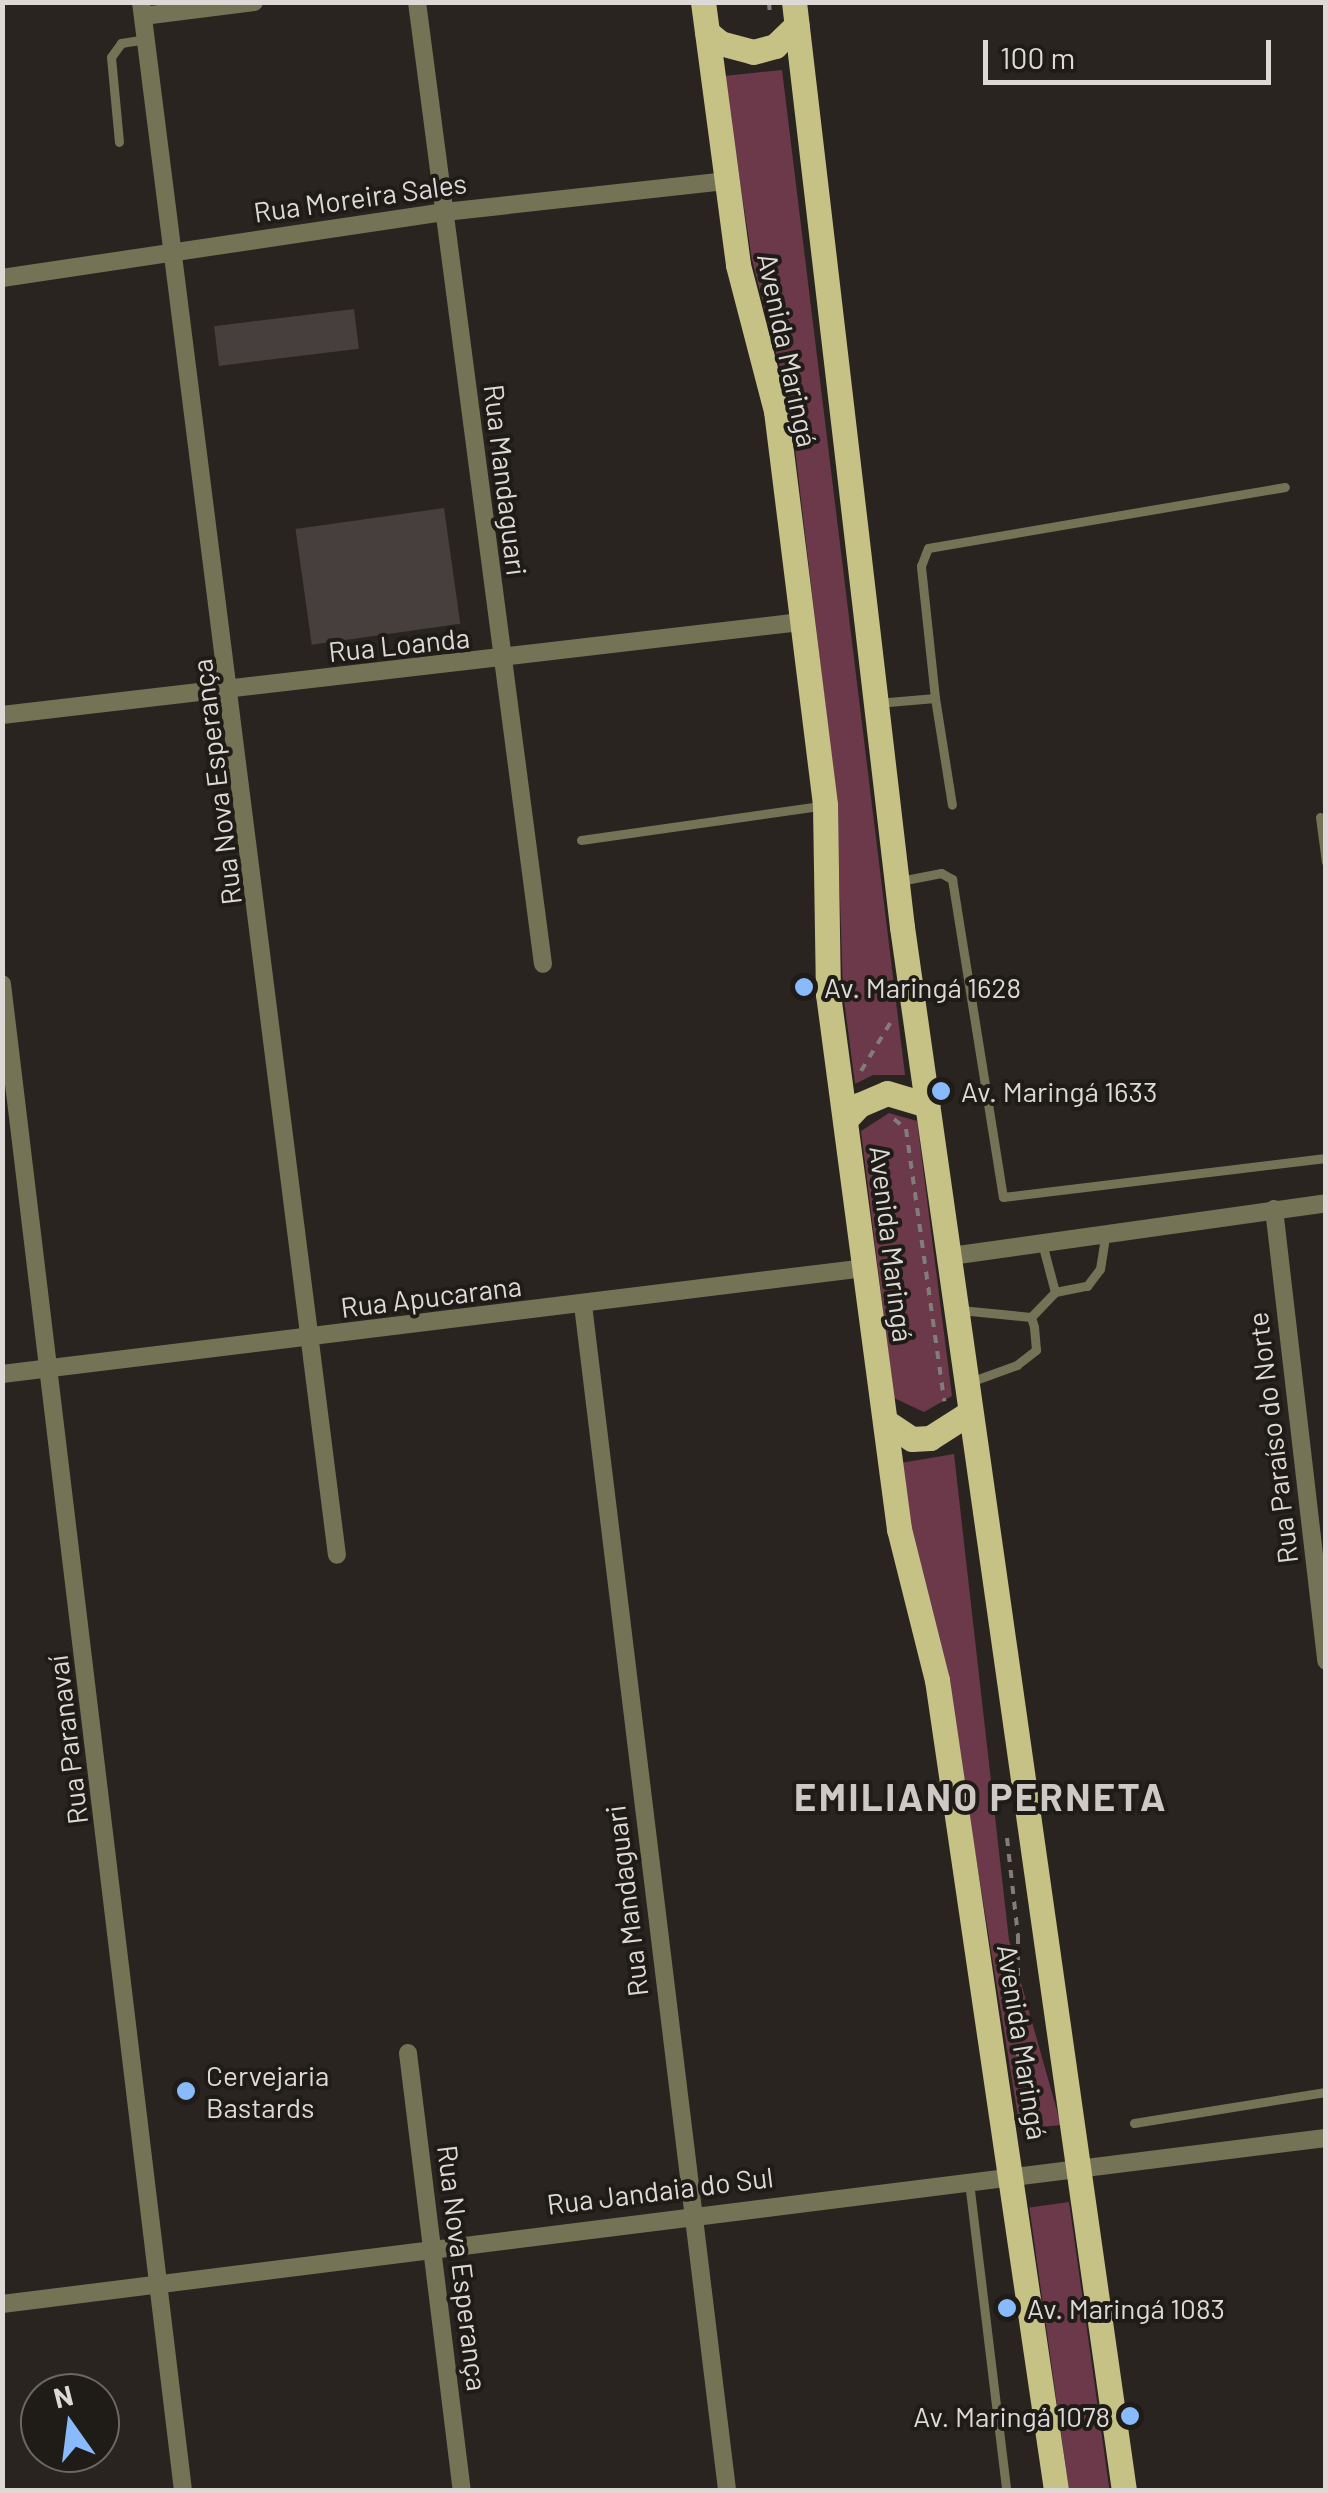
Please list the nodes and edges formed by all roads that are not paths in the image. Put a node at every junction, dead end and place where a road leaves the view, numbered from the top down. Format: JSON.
{"nodes":[{"id":1,"x":254,"y":2,"type":"edge"},
{"id":2,"x":417,"y":2,"type":"edge"},
{"id":3,"x":703,"y":2,"type":"edge"},
{"id":4,"x":142,"y":9,"type":"edge"},
{"id":5,"x":795,"y":14,"type":"edge"},
{"id":6,"x":707,"y":32,"type":"junction"},
{"id":7,"x":147,"y":39,"type":"junction"},
{"id":8,"x":120,"y":142,"type":"dead end"},
{"id":9,"x":727,"y":181,"type":"junction"},
{"id":10,"x":445,"y":212,"type":"junction"},
{"id":11,"x":176,"y":251,"type":"junction"},
{"id":12,"x":2,"y":278,"type":"edge"},
{"id":13,"x":1285,"y":486,"type":"dead end"},
{"id":14,"x":801,"y":622,"type":"junction"},
{"id":15,"x":501,"y":660,"type":"junction"},
{"id":16,"x":232,"y":690,"type":"junction"},
{"id":17,"x":934,"y":698,"type":"junction"},
{"id":18,"x":876,"y":702,"type":"junction"},
{"id":19,"x":2,"y":714,"type":"edge"},
{"id":20,"x":825,"y":805,"type":"junction"},
{"id":21,"x":952,"y":805,"type":"dead end"},
{"id":22,"x":1320,"y":817,"type":"dead end"},
{"id":23,"x":581,"y":840,"type":"dead end"},
{"id":24,"x":1326,"y":862,"type":"edge"},
{"id":25,"x":897,"y":881,"type":"junction"},
{"id":26,"x":543,"y":964,"type":"dead end"},
{"id":27,"x":2,"y":984,"type":"edge"},
{"id":28,"x":927,"y":1105,"type":"junction"},
{"id":29,"x":846,"y":1119,"type":"junction"},
{"id":30,"x":1326,"y":1158,"type":"edge"},
{"id":31,"x":1326,"y":1203,"type":"edge"},
{"id":32,"x":1274,"y":1209,"type":"junction"},
{"id":33,"x":1105,"y":1234,"type":"junction"},
{"id":34,"x":1042,"y":1243,"type":"junction"},
{"id":35,"x":951,"y":1256,"type":"junction"},
{"id":36,"x":865,"y":1268,"type":"junction"},
{"id":37,"x":1055,"y":1292,"type":"junction"},
{"id":38,"x":583,"y":1305,"type":"junction"},
{"id":39,"x":957,"y":1310,"type":"junction"},
{"id":40,"x":1031,"y":1317,"type":"junction"},
{"id":41,"x":311,"y":1337,"type":"junction"},
{"id":42,"x":52,"y":1368,"type":"junction"},
{"id":43,"x":2,"y":1374,"type":"edge"},
{"id":44,"x":966,"y":1384,"type":"junction"},
{"id":45,"x":969,"y":1413,"type":"junction"},
{"id":46,"x":886,"y":1421,"type":"junction"},
{"id":47,"x":337,"y":1555,"type":"dead end"},
{"id":48,"x":1326,"y":1661,"type":"edge"},
{"id":49,"x":408,"y":2053,"type":"dead end"},
{"id":50,"x":1326,"y":2092,"type":"edge"},
{"id":51,"x":1134,"y":2123,"type":"dead end"},
{"id":52,"x":1326,"y":2138,"type":"edge"},
{"id":53,"x":1078,"y":2167,"type":"junction"},
{"id":54,"x":1014,"y":2174,"type":"junction"},
{"id":55,"x":968,"y":2180,"type":"junction"},
{"id":56,"x":692,"y":2214,"type":"junction"},
{"id":57,"x":432,"y":2245,"type":"junction"},
{"id":58,"x":157,"y":2283,"type":"junction"},
{"id":59,"x":2,"y":2304,"type":"edge"},
{"id":60,"x":183,"y":2490,"type":"edge"},
{"id":61,"x":462,"y":2490,"type":"edge"},
{"id":62,"x":727,"y":2490,"type":"edge"},
{"id":63,"x":1006,"y":2490,"type":"edge"},
{"id":64,"x":1056,"y":2490,"type":"edge"},
{"id":65,"x":1124,"y":2490,"type":"edge"}],
"edges":[{"from":1,"to":4,"type":"street"},
{"from":2,"to":10,"type":"street","name":"Rua Mandaguari"},
{"from":3,"to":6,"type":"main road","name":"Avenida Maringá"},
{"from":4,"to":7,"type":"street","name":"Rua Nova Esperança"},
{"from":5,"to":6,"type":"main road"},
{"from":5,"to":18,"type":"main road","name":"Avenida Maringá"},
{"from":6,"to":9,"type":"main road","name":"Avenida Maringá"},
{"from":7,"to":8,"type":"lane"},
{"from":7,"to":11,"type":"street","name":"Rua Nova Esperança"},
{"from":9,"to":10,"type":"street","name":"Rua Moreira Sales"},
{"from":9,"to":14,"type":"main road","name":"Avenida Maringá"},
{"from":10,"to":11,"type":"street","name":"Rua Moreira Sales"},
{"from":10,"to":15,"type":"street","name":"Rua Mandaguari"},
{"from":11,"to":12,"type":"street","name":"Rua Moreira Sales"},
{"from":11,"to":16,"type":"street","name":"Rua Nova Esperança"},
{"from":13,"to":17,"type":"lane"},
{"from":14,"to":15,"type":"street","name":"Rua Loanda"},
{"from":14,"to":20,"type":"main road","name":"Avenida Maringá"},
{"from":15,"to":16,"type":"street","name":"Rua Loanda"},
{"from":15,"to":26,"type":"street","name":"Rua Mandaguari"},
{"from":16,"to":19,"type":"street","name":"Rua Loanda"},
{"from":16,"to":41,"type":"street","name":"Rua Nova Esperança"},
{"from":17,"to":18,"type":"lane"},
{"from":17,"to":21,"type":"lane"},
{"from":18,"to":25,"type":"main road","name":"Avenida Maringá"},
{"from":20,"to":23,"type":"lane"},
{"from":20,"to":29,"type":"main road","name":"Avenida Maringá"},
{"from":22,"to":24,"type":"lane"},
{"from":25,"to":28,"type":"main road","name":"Avenida Maringá"},
{"from":25,"to":30,"type":"lane"},
{"from":27,"to":42,"type":"street","name":"Rua Paranavaí"},
{"from":28,"to":29,"type":"main road"},
{"from":28,"to":35,"type":"main road","name":"Avenida Maringá"},
{"from":29,"to":36,"type":"main road","name":"Avenida Maringá"},
{"from":31,"to":32,"type":"street"},
{"from":32,"to":33,"type":"street"},
{"from":32,"to":48,"type":"street","name":"Rua Paraíso do Norte"},
{"from":33,"to":34,"type":"street"},
{"from":33,"to":37,"type":"lane"},
{"from":34,"to":35,"type":"street"},
{"from":34,"to":37,"type":"lane"},
{"from":35,"to":39,"type":"main road","name":"Avenida Maringá"},
{"from":36,"to":38,"type":"street","name":"Rua Apucarana"},
{"from":36,"to":46,"type":"main road","name":"Avenida Maringá"},
{"from":37,"to":40,"type":"lane"},
{"from":38,"to":41,"type":"street","name":"Rua Apucarana"},
{"from":38,"to":56,"type":"street","name":"Rua Mandaguari"},
{"from":39,"to":40,"type":"lane"},
{"from":39,"to":44,"type":"main road","name":"Avenida Maringá"},
{"from":40,"to":44,"type":"lane"},
{"from":41,"to":42,"type":"street","name":"Rua Apucarana"},
{"from":41,"to":47,"type":"street","name":"Rua Nova Esperança"},
{"from":42,"to":43,"type":"street","name":"Rua Apucarana"},
{"from":42,"to":58,"type":"street","name":"Rua Paranavaí"},
{"from":44,"to":45,"type":"main road","name":"Avenida Maringá"},
{"from":45,"to":46,"type":"main road"},
{"from":45,"to":53,"type":"main road","name":"Avenida Maringá"},
{"from":46,"to":54,"type":"main road","name":"Avenida Maringá"},
{"from":49,"to":57,"type":"street","name":"Rua Nova Esperança"},
{"from":50,"to":51,"type":"lane"},
{"from":52,"to":53,"type":"street","name":"Rua Jandaia do Sul"},
{"from":53,"to":54,"type":"street","name":"Rua Jandaia do Sul"},
{"from":53,"to":65,"type":"main road","name":"Avenida Maringá"},
{"from":54,"to":55,"type":"street","name":"Rua Jandaia do Sul"},
{"from":54,"to":64,"type":"main road","name":"Avenida Maringá"},
{"from":55,"to":56,"type":"street","name":"Rua Jandaia do Sul"},
{"from":55,"to":63,"type":"lane"},
{"from":56,"to":57,"type":"street","name":"Rua Jandaia do Sul"},
{"from":56,"to":62,"type":"street","name":"Rua Mandaguari"},
{"from":57,"to":58,"type":"street","name":"Rua Jandaia do Sul"},
{"from":57,"to":61,"type":"street","name":"Rua Nova Esperança"},
{"from":58,"to":59,"type":"street","name":"Rua Jandaia do Sul"},
{"from":58,"to":60,"type":"street","name":"Rua Paranavaí"}]}
